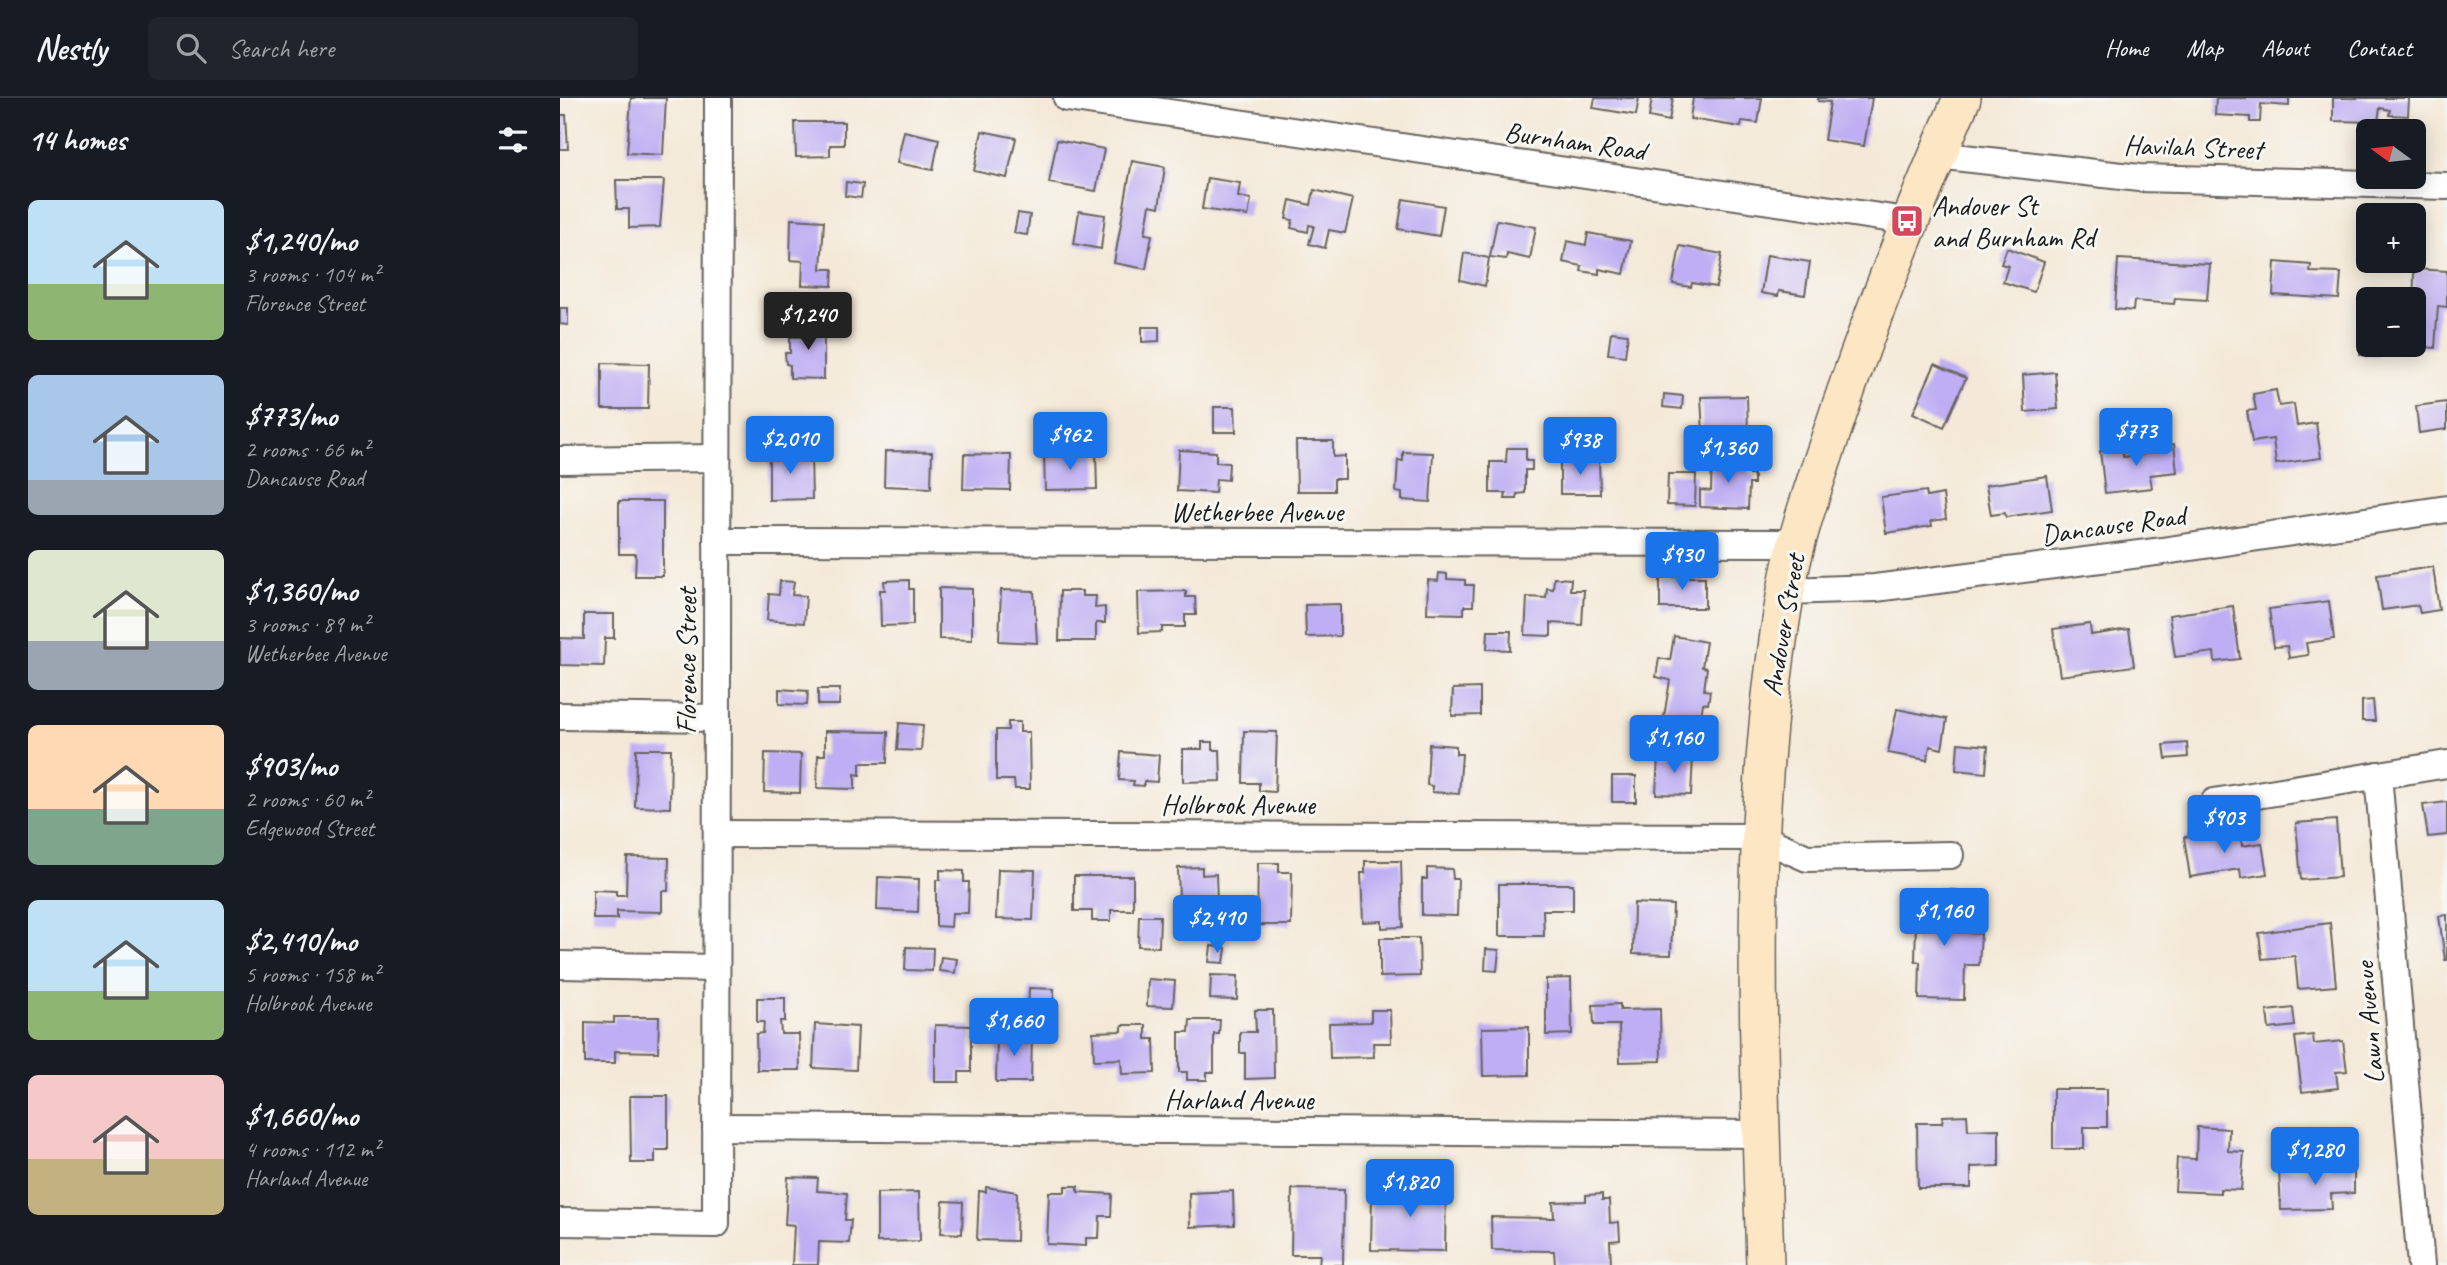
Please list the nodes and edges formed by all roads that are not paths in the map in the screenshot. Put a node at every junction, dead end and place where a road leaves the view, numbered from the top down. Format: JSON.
{"nodes":[{"id":1,"x":718,"y":98,"type":"edge"},
{"id":2,"x":1067,"y":98,"type":"edge"},
{"id":3,"x":1962,"y":98,"type":"edge"},
{"id":4,"x":1937,"y":155,"type":"junction"},
{"id":5,"x":2447,"y":186,"type":"edge"},
{"id":6,"x":1907,"y":221,"type":"junction"},
{"id":7,"x":717,"y":458,"type":"junction"},
{"id":8,"x":560,"y":460,"type":"edge"},
{"id":9,"x":2447,"y":509,"type":"edge"},
{"id":10,"x":717,"y":541,"type":"junction"},
{"id":11,"x":1797,"y":543,"type":"junction"},
{"id":12,"x":1786,"y":591,"type":"junction"},
{"id":13,"x":560,"y":716,"type":"edge"},
{"id":14,"x":717,"y":718,"type":"junction"},
{"id":15,"x":2447,"y":764,"type":"edge"},
{"id":16,"x":2378,"y":775,"type":"junction"},
{"id":17,"x":2214,"y":802,"type":"dead end"},
{"id":18,"x":717,"y":834,"type":"junction"},
{"id":19,"x":1760,"y":837,"type":"junction"},
{"id":20,"x":1950,"y":855,"type":"dead end"},
{"id":21,"x":560,"y":965,"type":"edge"},
{"id":22,"x":716,"y":968,"type":"junction"},
{"id":23,"x":716,"y":1127,"type":"junction"},
{"id":24,"x":1761,"y":1134,"type":"junction"},
{"id":25,"x":560,"y":1222,"type":"edge"},
{"id":26,"x":1765,"y":1265,"type":"edge"},
{"id":27,"x":2421,"y":1265,"type":"edge"}],
"edges":[{"from":1,"to":7,"type":"street","name":"Florence Street"},
{"from":2,"to":6,"type":"street","name":"Burnham Road"},
{"from":3,"to":4,"type":"main road","name":"Andover Street"},
{"from":4,"to":5,"type":"street","name":"Havilah Street"},
{"from":4,"to":6,"type":"main road","name":"Andover Street"},
{"from":6,"to":11,"type":"main road","name":"Andover Street"},
{"from":7,"to":8,"type":"street"},
{"from":7,"to":10,"type":"street","name":"Florence Street"},
{"from":9,"to":12,"type":"street","name":"Dancause Road"},
{"from":10,"to":11,"type":"street","name":"Wetherbee Avenue"},
{"from":10,"to":14,"type":"street","name":"Florence Street"},
{"from":11,"to":12,"type":"main road","name":"Andover Street"},
{"from":12,"to":19,"type":"main road","name":"Andover Street"},
{"from":13,"to":14,"type":"street"},
{"from":14,"to":18,"type":"street","name":"Florence Street"},
{"from":15,"to":16,"type":"street"},
{"from":16,"to":17,"type":"street"},
{"from":16,"to":27,"type":"street","name":"Lawn Avenue"},
{"from":18,"to":19,"type":"street","name":"Holbrook Avenue"},
{"from":18,"to":22,"type":"street","name":"Florence Street"},
{"from":19,"to":20,"type":"street"},
{"from":19,"to":24,"type":"main road","name":"Andover Street"},
{"from":21,"to":22,"type":"street"},
{"from":22,"to":23,"type":"street","name":"Florence Street"},
{"from":23,"to":24,"type":"street","name":"Harland Avenue"},
{"from":23,"to":25,"type":"street","name":"Florence Street"},
{"from":24,"to":26,"type":"main road","name":"Andover Street"}]}
